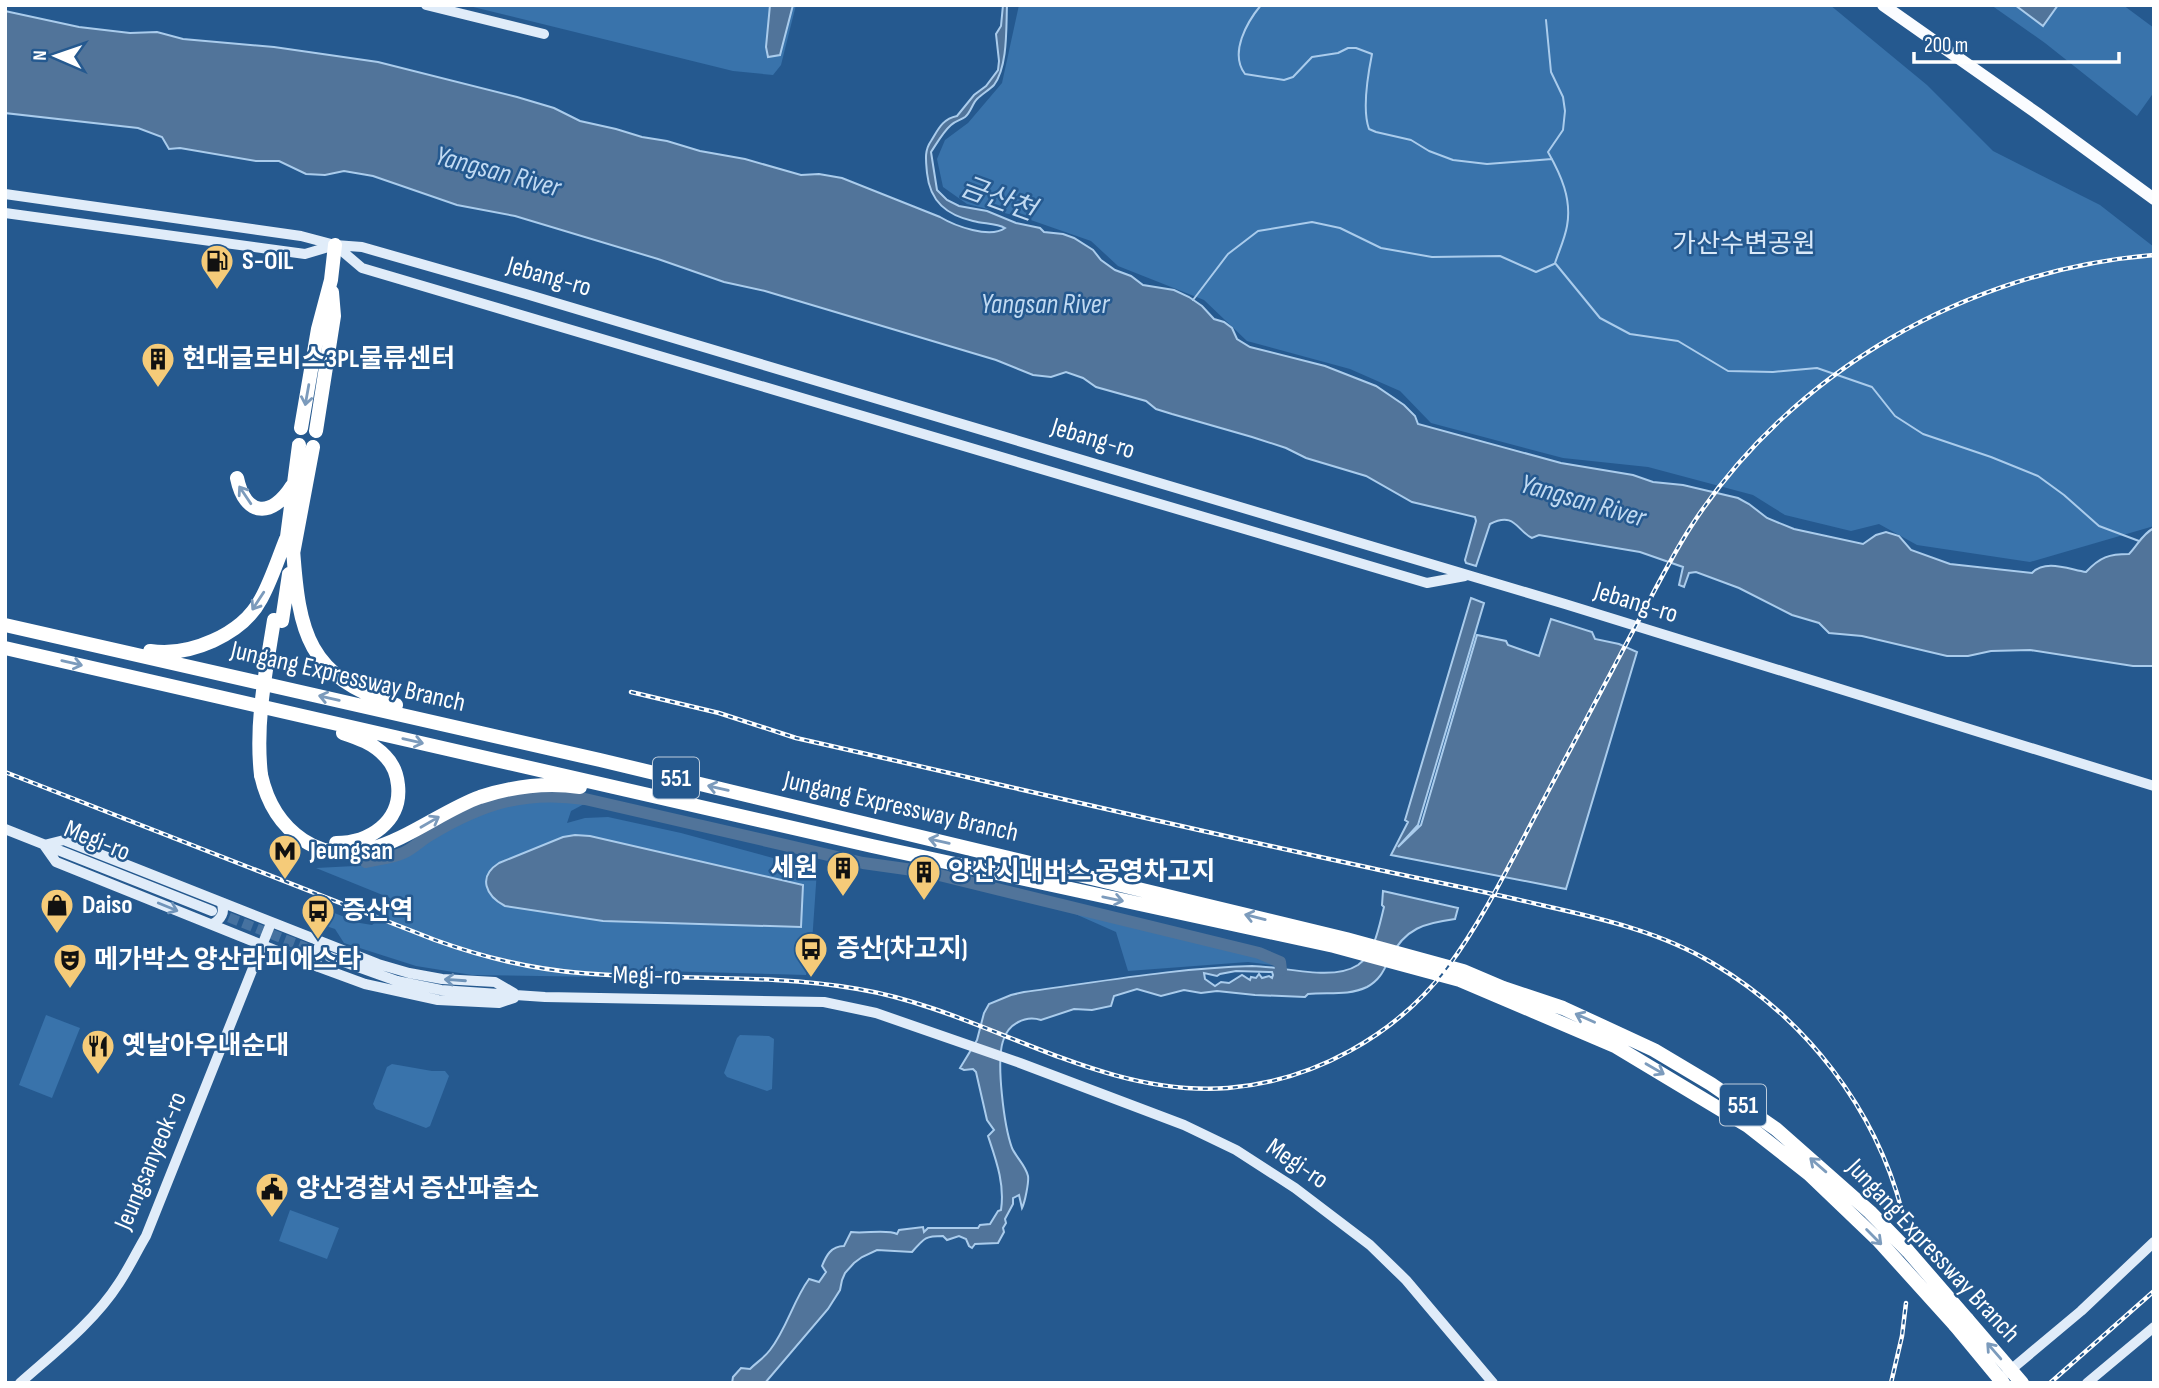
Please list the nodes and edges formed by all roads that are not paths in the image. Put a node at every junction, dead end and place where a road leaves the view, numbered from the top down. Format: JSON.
{"nodes":[{"id":1,"x":426,"y":5,"type":"edge"},
{"id":2,"x":1883,"y":5,"type":"edge"},
{"id":3,"x":544,"y":34,"type":"dead end"},
{"id":4,"x":5,"y":194,"type":"edge"},
{"id":5,"x":2154,"y":199,"type":"edge"},
{"id":6,"x":5,"y":213,"type":"edge"},
{"id":7,"x":335,"y":245,"type":"junction"},
{"id":8,"x":309,"y":430,"type":"dead end"},
{"id":9,"x":237,"y":478,"type":"dead end"},
{"id":10,"x":294,"y":482,"type":"junction"},
{"id":11,"x":290,"y":544,"type":"junction"},
{"id":12,"x":1467,"y":575,"type":"junction"},
{"id":13,"x":5,"y":619,"type":"edge"},
{"id":14,"x":5,"y":625,"type":"edge"},
{"id":15,"x":5,"y":648,"type":"edge"},
{"id":16,"x":190,"y":690,"type":"junction"},
{"id":17,"x":531,"y":744,"type":"junction"},
{"id":18,"x":266,"y":774,"type":"junction"},
{"id":19,"x":2154,"y":786,"type":"edge"},
{"id":20,"x":5,"y":828,"type":"edge"},
{"id":21,"x":44,"y":845,"type":"junction"},
{"id":22,"x":872,"y":846,"type":"junction"},
{"id":23,"x":221,"y":902,"type":"junction"},
{"id":24,"x":212,"y":911,"type":"tunnel mouth"},
{"id":25,"x":271,"y":923,"type":"junction"},
{"id":26,"x":212,"y":924,"type":"junction"},
{"id":27,"x":1340,"y":943,"type":"junction"},
{"id":28,"x":262,"y":944,"type":"junction"},
{"id":29,"x":324,"y":944,"type":"junction"},
{"id":30,"x":330,"y":957,"type":"tunnel mouth"},
{"id":31,"x":318,"y":967,"type":"junction"},
{"id":32,"x":520,"y":996,"type":"junction"},
{"id":33,"x":2154,"y":1242,"type":"edge"},
{"id":34,"x":1961,"y":1322,"type":"junction"},
{"id":35,"x":2154,"y":1327,"type":"edge"},
{"id":36,"x":20,"y":1383,"type":"edge"},
{"id":37,"x":1493,"y":1383,"type":"edge"},
{"id":38,"x":1996,"y":1383,"type":"edge"},
{"id":39,"x":2003,"y":1383,"type":"edge"},
{"id":40,"x":2022,"y":1383,"type":"edge"},
{"id":41,"x":2087,"y":1383,"type":"edge"}],
"edges":[{"from":1,"to":3,"type":"street"},
{"from":2,"to":5,"type":"main road"},
{"from":4,"to":7,"type":"street","name":"Jebang-ro"},
{"from":6,"to":7,"type":"street"},
{"from":7,"to":8,"type":"highway"},
{"from":7,"to":12,"type":"street","name":"Jebang-ro"},
{"from":7,"to":12,"type":"street"},
{"from":10,"to":9,"type":"highway","one_way":true},
{"from":10,"to":11,"type":"highway"},
{"from":10,"to":11,"type":"highway"},
{"from":11,"to":13,"type":"highway","one_way":true},
{"from":11,"to":17,"type":"highway"},
{"from":11,"to":18,"type":"highway","bridge":true},
{"from":12,"to":19,"type":"street","name":"Jebang-ro"},
{"from":17,"to":14,"type":"highway","name":"Jungang Expressway Branch","number":"551","one_way":true},
{"from":15,"to":16,"type":"highway","name":"Jungang Expressway Branch","number":"551","one_way":true},
{"from":16,"to":18,"type":"highway"},
{"from":16,"to":22,"type":"highway","name":"Jungang Expressway Branch","number":"551","one_way":true},
{"from":27,"to":17,"type":"highway","name":"Jungang Expressway Branch","number":"551","one_way":true},
{"from":18,"to":22,"type":"highway","one_way":true},
{"from":20,"to":21,"type":"street","name":"Megi-ro"},
{"from":21,"to":23,"type":"street"},
{"from":21,"to":24,"type":"street","name":"Megi-ro"},
{"from":21,"to":26,"type":"street","one_way":true},
{"from":22,"to":27,"type":"highway","name":"Jungang Expressway Branch","number":"551","one_way":true},
{"from":23,"to":25,"type":"street"},
{"from":23,"to":26,"type":"street"},
{"from":25,"to":28,"type":"street","name":"Jeungsanyeok-ro"},
{"from":25,"to":29,"type":"street"},
{"from":26,"to":28,"type":"street"},
{"from":27,"to":34,"type":"highway","name":"Jungang Expressway Branch","number":"551"},
{"from":28,"to":31,"type":"street"},
{"from":28,"to":36,"type":"street","name":"Jeungsanyeok-ro"},
{"from":29,"to":31,"type":"street"},
{"from":32,"to":29,"type":"street","one_way":true},
{"from":30,"to":32,"type":"street","name":"Megi-ro"},
{"from":31,"to":32,"type":"street"},
{"from":32,"to":37,"type":"street","name":"Megi-ro"},
{"from":33,"to":38,"type":"street"},
{"from":34,"to":39,"type":"highway","name":"Jungang Expressway Branch","number":"551","bridge":true},
{"from":40,"to":34,"type":"highway","name":"Jungang Expressway Branch","number":"551","one_way":true,"bridge":true},
{"from":35,"to":41,"type":"street"}]}
